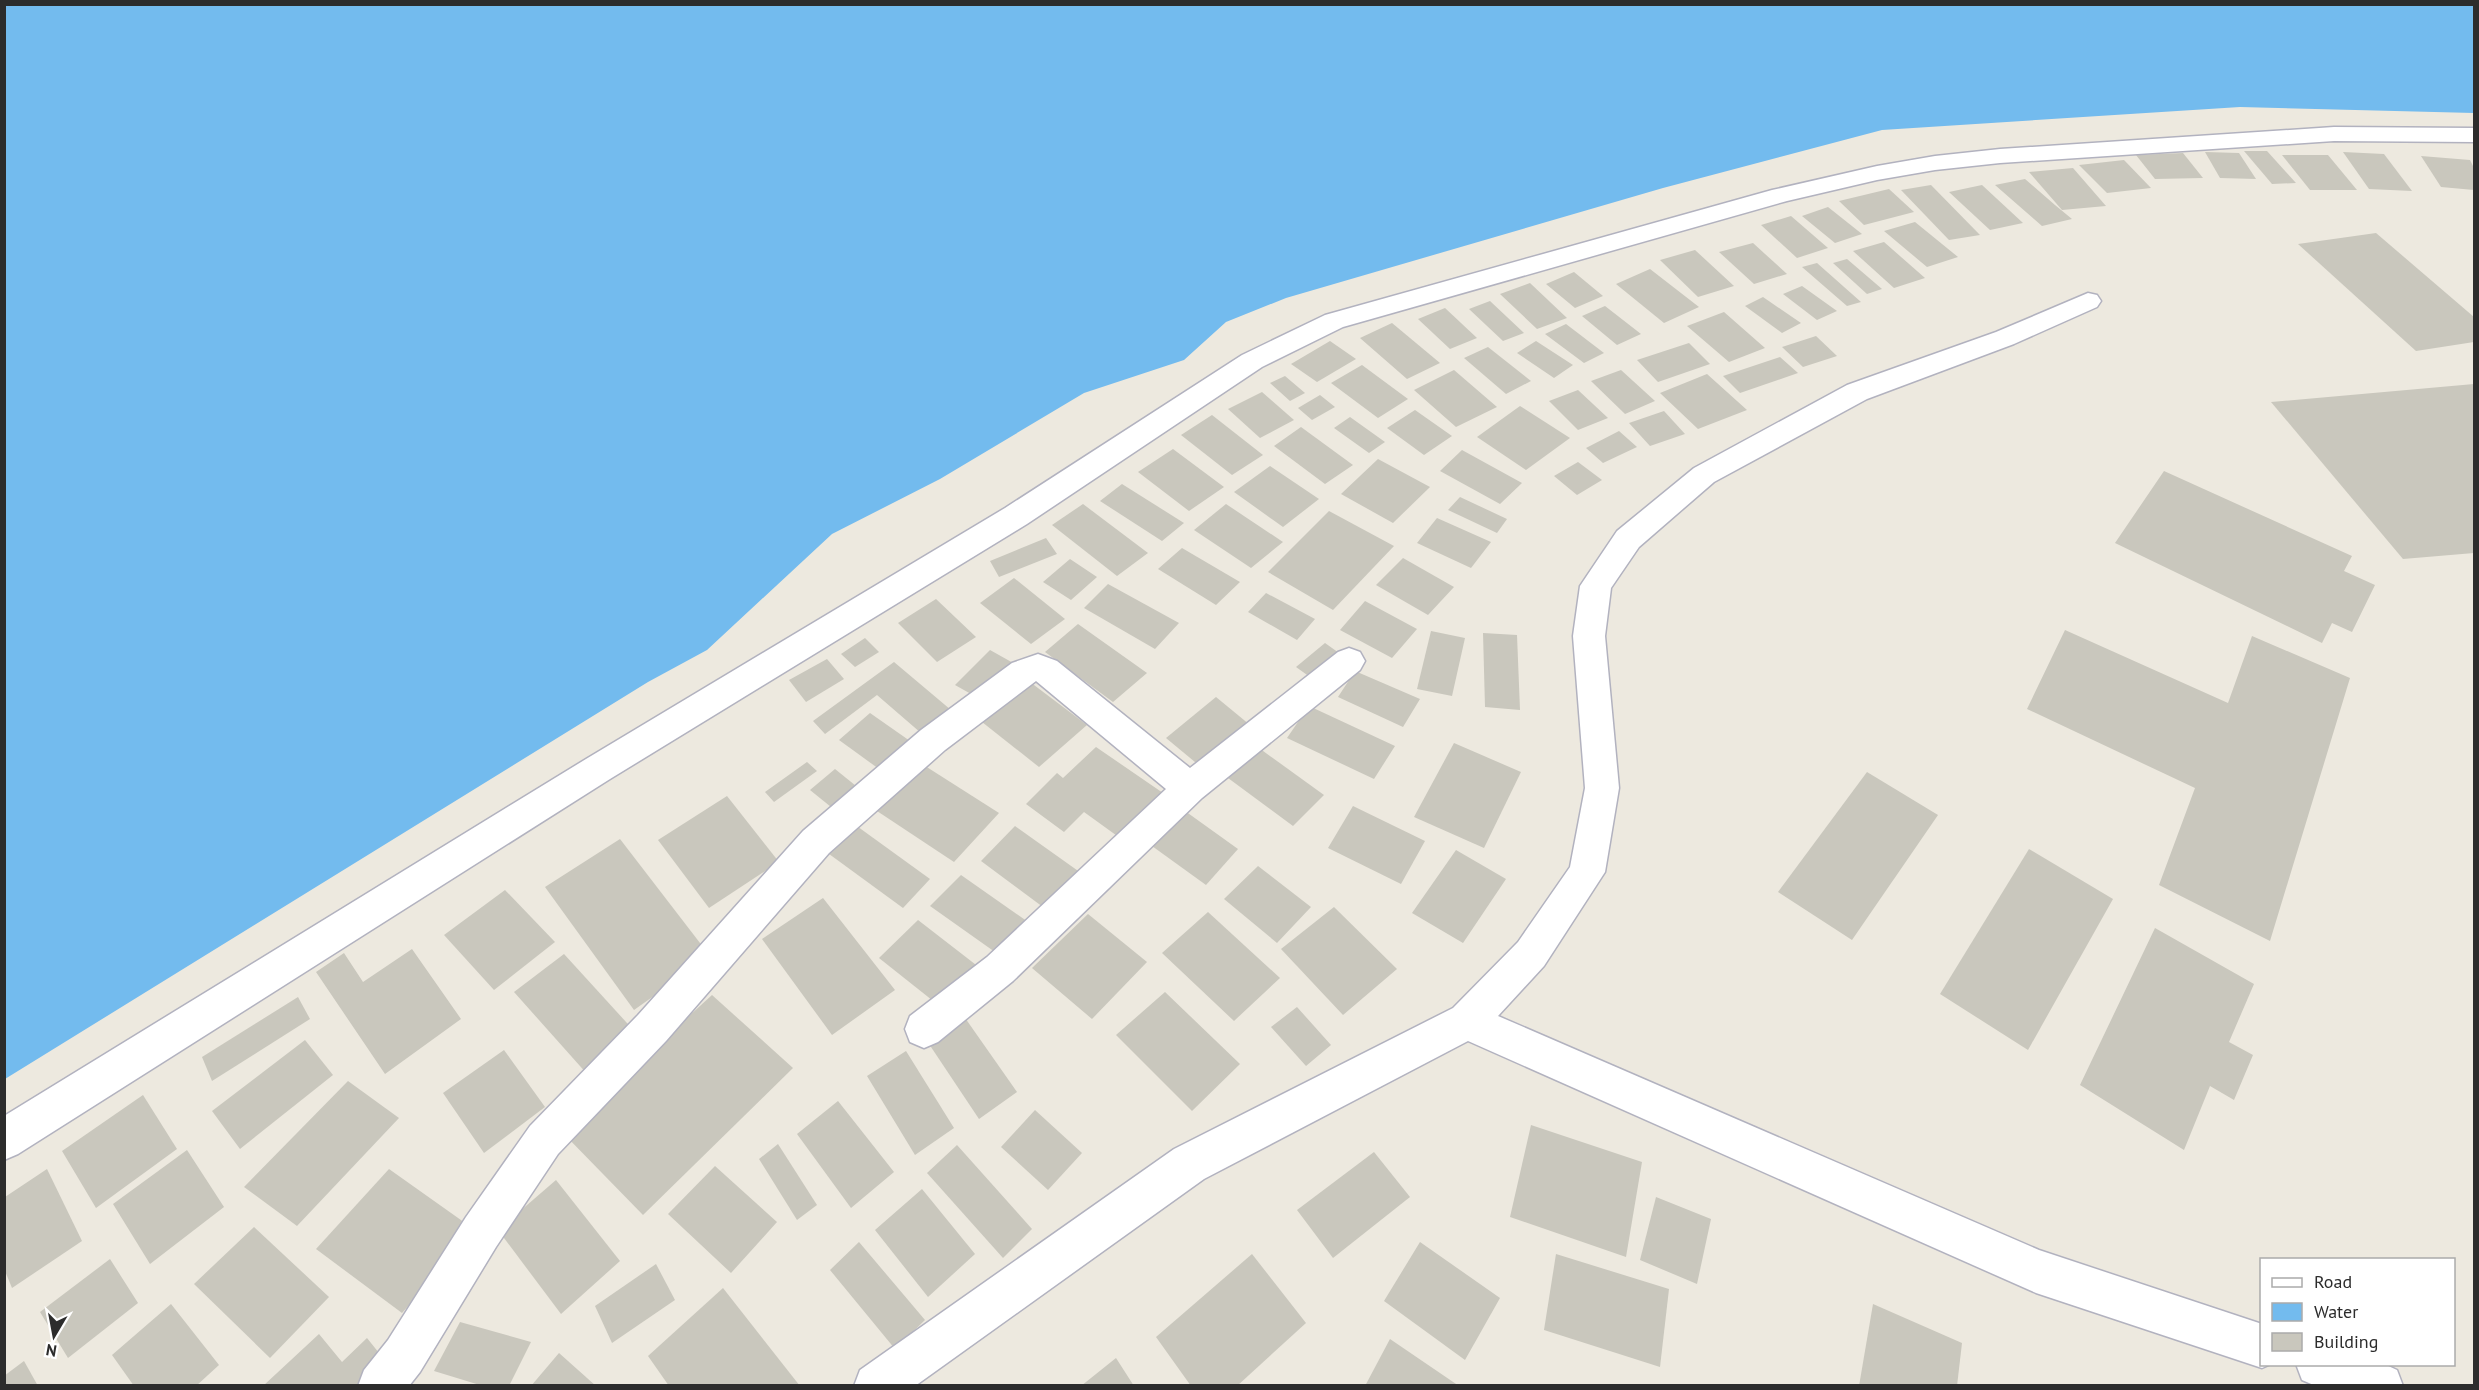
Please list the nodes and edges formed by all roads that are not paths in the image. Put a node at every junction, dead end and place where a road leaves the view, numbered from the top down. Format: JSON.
{"nodes":[{"id":1,"x":2475,"y":135,"type":"edge"},
{"id":2,"x":2088,"y":301,"type":"dead end"},
{"id":3,"x":1348,"y":661,"type":"dead end"},
{"id":4,"x":1190,"y":788,"type":"junction"},
{"id":5,"x":1467,"y":1021,"type":"junction"},
{"id":6,"x":924,"y":1029,"type":"dead end"},
{"id":7,"x":4,"y":1140,"type":"edge"},
{"id":8,"x":2260,"y":1345,"type":"edge"},
{"id":9,"x":2321,"y":1366,"type":"edge"},
{"id":10,"x":380,"y":1386,"type":"edge"},
{"id":11,"x":876,"y":1386,"type":"edge"},
{"id":12,"x":2381,"y":1386,"type":"edge"}],
"edges":[{"from":1,"to":7,"type":"street"},
{"from":2,"to":5,"type":"street"},
{"from":3,"to":4,"type":"street"},
{"from":4,"to":6,"type":"street"},
{"from":4,"to":10,"type":"street"},
{"from":5,"to":8,"type":"street"},
{"from":5,"to":11,"type":"street"},
{"from":9,"to":12,"type":"street"}]}
